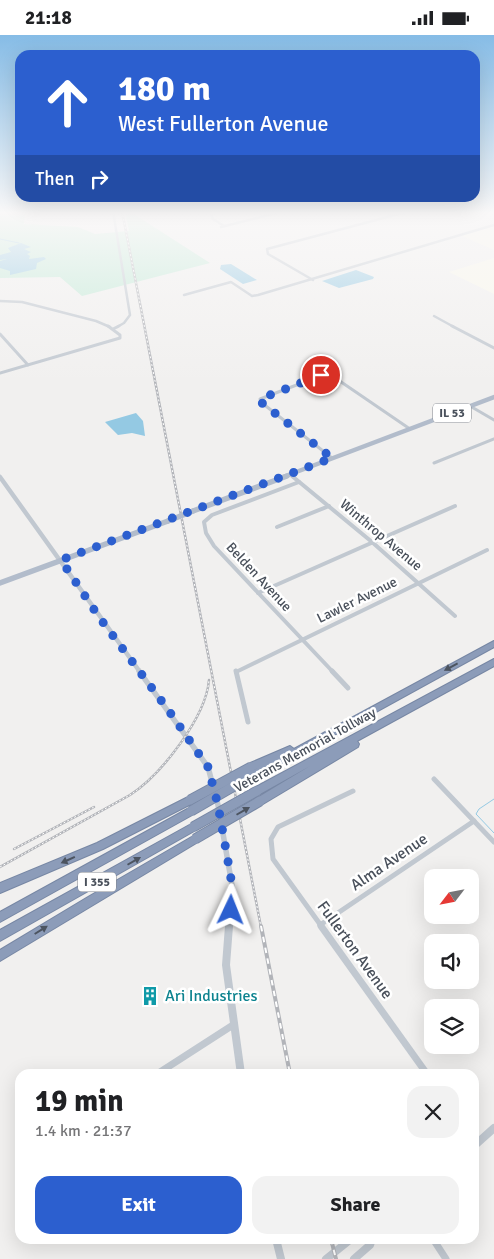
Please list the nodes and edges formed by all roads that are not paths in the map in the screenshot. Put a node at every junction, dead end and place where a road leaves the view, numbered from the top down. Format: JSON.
{"nodes":[{"id":1,"x":124,"y":268,"type":"edge"},
{"id":2,"x":293,"y":268,"type":"edge"},
{"id":3,"x":349,"y":268,"type":"edge"},
{"id":4,"x":313,"y":279,"type":"junction"},
{"id":5,"x":184,"y":295,"type":"dead end"},
{"id":6,"x":0,"y":301,"type":"edge"},
{"id":7,"x":434,"y":316,"type":"dead end"},
{"id":8,"x":113,"y":329,"type":"junction"},
{"id":9,"x":0,"y":334,"type":"edge"},
{"id":10,"x":494,"y":348,"type":"edge"},
{"id":11,"x":28,"y":365,"type":"junction"},
{"id":12,"x":0,"y":373,"type":"edge"},
{"id":13,"x":494,"y":397,"type":"edge"},
{"id":14,"x":470,"y":406,"type":"junction"},
{"id":15,"x":494,"y":420,"type":"edge"},
{"id":16,"x":410,"y":429,"type":"junction"},
{"id":17,"x":494,"y":439,"type":"edge"},
{"id":18,"x":332,"y":458,"type":"junction"},
{"id":19,"x":434,"y":463,"type":"dead end"},
{"id":20,"x":290,"y":474,"type":"junction"},
{"id":21,"x":0,"y":477,"type":"edge"},
{"id":22,"x":299,"y":481,"type":"junction"},
{"id":23,"x":329,"y":506,"type":"junction"},
{"id":24,"x":455,"y":506,"type":"dead end"},
{"id":25,"x":277,"y":527,"type":"dead end"},
{"id":26,"x":372,"y":542,"type":"junction"},
{"id":27,"x":487,"y":549,"type":"dead end"},
{"id":28,"x":61,"y":560,"type":"junction"},
{"id":29,"x":0,"y":583,"type":"edge"},
{"id":30,"x":419,"y":583,"type":"junction"},
{"id":31,"x":258,"y":593,"type":"junction"},
{"id":32,"x":455,"y":616,"type":"dead end"},
{"id":33,"x":302,"y":639,"type":"junction"},
{"id":34,"x":494,"y":644,"type":"edge"},
{"id":35,"x":494,"y":662,"type":"edge"},
{"id":36,"x":348,"y":688,"type":"dead end"},
{"id":37,"x":248,"y":722,"type":"dead end"},
{"id":38,"x":252,"y":771,"type":"junction"},
{"id":39,"x":434,"y":779,"type":"dead end"},
{"id":40,"x":353,"y":791,"type":"dead end"},
{"id":41,"x":259,"y":796,"type":"junction"},
{"id":42,"x":474,"y":821,"type":"junction"},
{"id":43,"x":494,"y":841,"type":"edge"},
{"id":44,"x":0,"y":888,"type":"edge"},
{"id":45,"x":0,"y":917,"type":"edge"},
{"id":46,"x":320,"y":925,"type":"junction"},
{"id":47,"x":0,"y":937,"type":"edge"},
{"id":48,"x":0,"y":956,"type":"edge"},
{"id":49,"x":233,"y":1025,"type":"junction"},
{"id":50,"x":165,"y":1069,"type":"edge"},
{"id":51,"x":240,"y":1069,"type":"edge"},
{"id":52,"x":423,"y":1069,"type":"edge"},
{"id":53,"x":494,"y":1128,"type":"edge"},
{"id":54,"x":479,"y":1139,"type":"edge"},
{"id":55,"x":277,"y":1244,"type":"edge"},
{"id":56,"x":345,"y":1244,"type":"edge"},
{"id":57,"x":370,"y":1244,"type":"edge"},
{"id":58,"x":436,"y":1244,"type":"edge"},
{"id":59,"x":281,"y":1259,"type":"edge"},
{"id":60,"x":326,"y":1259,"type":"edge"},
{"id":61,"x":354,"y":1259,"type":"edge"},
{"id":62,"x":446,"y":1259,"type":"edge"}],
"edges":[{"from":1,"to":8,"type":"street"},
{"from":2,"to":4,"type":"street"},
{"from":3,"to":4,"type":"street"},
{"from":4,"to":5,"type":"street"},
{"from":6,"to":8,"type":"street"},
{"from":7,"to":10,"type":"street"},
{"from":8,"to":11,"type":"street"},
{"from":9,"to":11,"type":"street"},
{"from":11,"to":12,"type":"street"},
{"from":13,"to":14,"type":"main road","number":"IL 53"},
{"from":14,"to":15,"type":"street"},
{"from":14,"to":16,"type":"main road","number":"IL 53"},
{"from":16,"to":18,"type":"main road","number":"IL 53"},
{"from":16,"to":18,"type":"street"},
{"from":17,"to":19,"type":"street"},
{"from":18,"to":20,"type":"main road","number":"IL 53"},
{"from":20,"to":22,"type":"street","name":"Winthrop Avenue"},
{"from":20,"to":28,"type":"main road","number":"IL 53","bridge":true},
{"from":21,"to":28,"type":"street"},
{"from":22,"to":23,"type":"street","name":"Winthrop Avenue"},
{"from":22,"to":31,"type":"street","name":"Belden Avenue"},
{"from":23,"to":25,"type":"street"},
{"from":23,"to":26,"type":"street","name":"Winthrop Avenue"},
{"from":24,"to":26,"type":"street"},
{"from":26,"to":30,"type":"street","name":"Winthrop Avenue"},
{"from":26,"to":31,"type":"street"},
{"from":27,"to":30,"type":"street","name":"Lawler Avenue"},
{"from":28,"to":29,"type":"main road","number":"IL 53"},
{"from":28,"to":49,"type":"street"},
{"from":30,"to":32,"type":"street","name":"Winthrop Avenue"},
{"from":30,"to":33,"type":"street","name":"Lawler Avenue"},
{"from":31,"to":33,"type":"street","name":"Belden Avenue"},
{"from":33,"to":36,"type":"street","name":"Belden Avenue"},
{"from":33,"to":37,"type":"street","name":"Lawler Avenue"},
{"from":34,"to":38,"type":"highway","name":"Veterans Memorial Tollway","number":"I 355","one_way":true},
{"from":35,"to":41,"type":"highway","name":"Veterans Memorial Tollway"},
{"from":38,"to":44,"type":"highway","one_way":true,"bridge":true},
{"from":38,"to":45,"type":"highway","name":"Veterans Memorial Tollway","number":"I 355","bridge":true},
{"from":39,"to":42,"type":"street"},
{"from":40,"to":46,"type":"street","name":"Fullerton Avenue"},
{"from":47,"to":41,"type":"highway","name":"Veterans Memorial Tollway","number":"I 355","one_way":true,"bridge":true},
{"from":48,"to":41,"type":"highway","one_way":true,"bridge":true},
{"from":42,"to":43,"type":"street"},
{"from":42,"to":46,"type":"street","name":"Alma Avenue"},
{"from":46,"to":52,"type":"street","name":"Fullerton Avenue"},
{"from":49,"to":50,"type":"street"},
{"from":49,"to":51,"type":"street"},
{"from":53,"to":54,"type":"street"},
{"from":55,"to":59,"type":"street"},
{"from":56,"to":60,"type":"street"},
{"from":57,"to":61,"type":"street"},
{"from":58,"to":62,"type":"street"}]}
